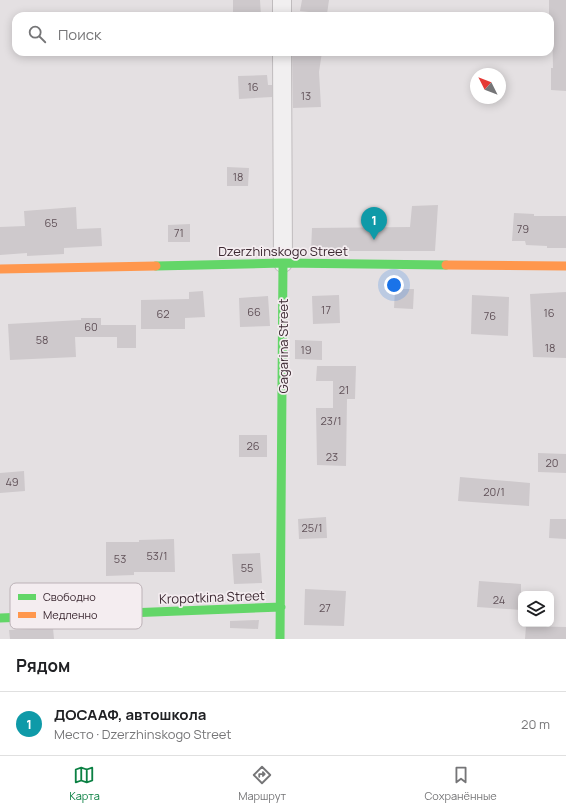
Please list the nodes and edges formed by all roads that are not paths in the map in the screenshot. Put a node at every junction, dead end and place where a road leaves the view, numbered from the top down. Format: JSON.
{"nodes":[{"id":1,"x":282,"y":0,"type":"edge"},
{"id":2,"x":282,"y":12,"type":"edge"},
{"id":3,"x":282,"y":56,"type":"edge"},
{"id":4,"x":283,"y":263,"type":"junction"},
{"id":5,"x":566,"y":266,"type":"edge"},
{"id":6,"x":0,"y":269,"type":"edge"},
{"id":7,"x":281,"y":607,"type":"junction"},
{"id":8,"x":142,"y":612,"type":"edge"},
{"id":9,"x":0,"y":618,"type":"edge"},
{"id":10,"x":10,"y":618,"type":"edge"},
{"id":11,"x":280,"y":639,"type":"edge"}],
"edges":[{"from":1,"to":2,"type":"street"},
{"from":3,"to":4,"type":"street","name":"Gagarina Street"},
{"from":4,"to":5,"type":"street","name":"Dzerzhinskogo Street"},
{"from":4,"to":6,"type":"street","name":"Dzerzhinskogo Street"},
{"from":4,"to":7,"type":"street","name":"Gagarina Street"},
{"from":7,"to":8,"type":"street","name":"Kropotkina Street"},
{"from":7,"to":11,"type":"street","name":"Gagarina Street"},
{"from":9,"to":10,"type":"street","name":"Kropotkina Street"}]}
